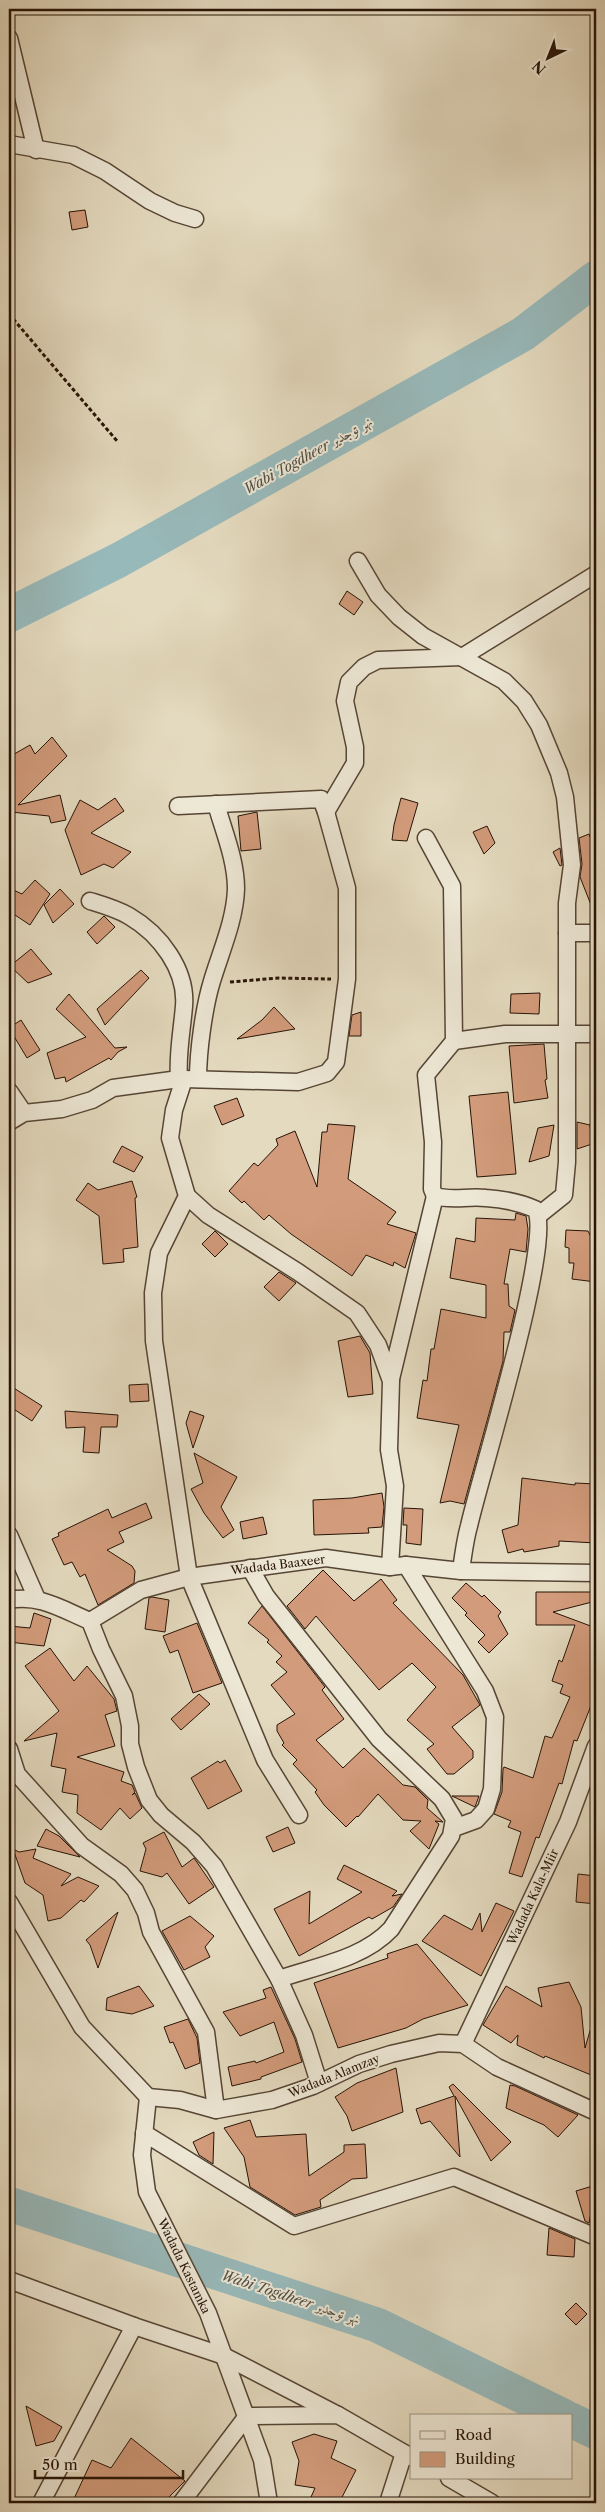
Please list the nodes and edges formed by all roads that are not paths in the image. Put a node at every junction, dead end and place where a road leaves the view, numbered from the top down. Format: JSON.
{"nodes":[{"id":1,"x":9,"y":38,"type":"edge"},
{"id":2,"x":9,"y":144,"type":"edge"},
{"id":3,"x":36,"y":150,"type":"junction"},
{"id":4,"x":195,"y":219,"type":"dead end"},
{"id":5,"x":358,"y":561,"type":"dead end"},
{"id":6,"x":596,"y":574,"type":"edge"},
{"id":7,"x":462,"y":657,"type":"junction"},
{"id":8,"x":216,"y":804,"type":"junction"},
{"id":9,"x":178,"y":806,"type":"dead end"},
{"id":10,"x":326,"y":812,"type":"junction"},
{"id":11,"x":426,"y":838,"type":"dead end"},
{"id":12,"x":90,"y":900,"type":"dead end"},
{"id":13,"x":567,"y":933,"type":"junction"},
{"id":14,"x":596,"y":933,"type":"edge"},
{"id":15,"x":596,"y":1034,"type":"edge"},
{"id":16,"x":566,"y":1035,"type":"junction"},
{"id":17,"x":454,"y":1041,"type":"junction"},
{"id":18,"x":187,"y":1079,"type":"junction"},
{"id":19,"x":9,"y":1091,"type":"edge"},
{"id":20,"x":24,"y":1113,"type":"junction"},
{"id":21,"x":9,"y":1122,"type":"edge"},
{"id":22,"x":187,"y":1196,"type":"junction"},
{"id":23,"x":435,"y":1196,"type":"junction"},
{"id":24,"x":539,"y":1215,"type":"junction"},
{"id":25,"x":391,"y":1381,"type":"junction"},
{"id":26,"x":9,"y":1535,"type":"edge"},
{"id":27,"x":398,"y":1566,"type":"junction"},
{"id":28,"x":250,"y":1568,"type":"junction"},
{"id":29,"x":460,"y":1570,"type":"junction"},
{"id":30,"x":596,"y":1573,"type":"edge"},
{"id":31,"x":189,"y":1577,"type":"junction"},
{"id":32,"x":37,"y":1599,"type":"junction"},
{"id":33,"x":9,"y":1600,"type":"edge"},
{"id":34,"x":90,"y":1621,"type":"junction"},
{"id":35,"x":596,"y":1746,"type":"edge"},
{"id":36,"x":9,"y":1749,"type":"edge"},
{"id":37,"x":298,"y":1815,"type":"dead end"},
{"id":38,"x":454,"y":1828,"type":"junction"},
{"id":39,"x":9,"y":1902,"type":"edge"},
{"id":40,"x":278,"y":1979,"type":"junction"},
{"id":41,"x":463,"y":2044,"type":"junction"},
{"id":42,"x":319,"y":2083,"type":"junction"},
{"id":43,"x":148,"y":2097,"type":"junction"},
{"id":44,"x":216,"y":2110,"type":"junction"},
{"id":45,"x":596,"y":2112,"type":"edge"},
{"id":46,"x":144,"y":2134,"type":"junction"},
{"id":47,"x":596,"y":2237,"type":"edge"},
{"id":48,"x":9,"y":2280,"type":"edge"},
{"id":49,"x":134,"y":2326,"type":"junction"},
{"id":50,"x":224,"y":2356,"type":"junction"},
{"id":51,"x":338,"y":2415,"type":"junction"},
{"id":52,"x":249,"y":2423,"type":"junction"},
{"id":53,"x":408,"y":2455,"type":"edge"},
{"id":54,"x":452,"y":2480,"type":"edge"},
{"id":55,"x":41,"y":2503,"type":"edge"},
{"id":56,"x":181,"y":2503,"type":"edge"},
{"id":57,"x":269,"y":2503,"type":"edge"},
{"id":58,"x":388,"y":2503,"type":"edge"},
{"id":59,"x":492,"y":2503,"type":"edge"}],
"edges":[{"from":1,"to":3,"type":"street"},
{"from":2,"to":3,"type":"street"},
{"from":3,"to":4,"type":"street"},
{"from":5,"to":7,"type":"street"},
{"from":6,"to":7,"type":"street"},
{"from":7,"to":10,"type":"street"},
{"from":7,"to":13,"type":"street"},
{"from":8,"to":9,"type":"street"},
{"from":8,"to":10,"type":"street"},
{"from":8,"to":18,"type":"street"},
{"from":10,"to":18,"type":"street"},
{"from":11,"to":17,"type":"street"},
{"from":12,"to":18,"type":"street"},
{"from":13,"to":14,"type":"street"},
{"from":13,"to":16,"type":"street"},
{"from":15,"to":16,"type":"street"},
{"from":16,"to":17,"type":"street"},
{"from":16,"to":24,"type":"street"},
{"from":17,"to":23,"type":"street"},
{"from":18,"to":20,"type":"street"},
{"from":18,"to":22,"type":"street"},
{"from":19,"to":20,"type":"street"},
{"from":20,"to":21,"type":"street"},
{"from":22,"to":25,"type":"street"},
{"from":22,"to":31,"type":"street"},
{"from":23,"to":24,"type":"street"},
{"from":23,"to":25,"type":"street"},
{"from":24,"to":29,"type":"street"},
{"from":25,"to":27,"type":"street"},
{"from":26,"to":32,"type":"street"},
{"from":27,"to":28,"type":"street","name":"Wadada Baaxeer"},
{"from":27,"to":29,"type":"street","name":"Wadada Baaxeer"},
{"from":27,"to":38,"type":"street"},
{"from":28,"to":31,"type":"street","name":"Wadada Baaxeer"},
{"from":28,"to":38,"type":"street"},
{"from":29,"to":30,"type":"street","name":"Wadada Baaxeer"},
{"from":31,"to":34,"type":"street","name":"Wadada Baaxeer"},
{"from":31,"to":37,"type":"street"},
{"from":32,"to":33,"type":"street"},
{"from":32,"to":34,"type":"street"},
{"from":34,"to":40,"type":"street"},
{"from":35,"to":41,"type":"street","name":"Wadada Kala-Miir"},
{"from":36,"to":44,"type":"street"},
{"from":38,"to":40,"type":"street"},
{"from":39,"to":43,"type":"street"},
{"from":40,"to":42,"type":"street"},
{"from":41,"to":42,"type":"street","name":"Wadada Alamzay"},
{"from":41,"to":45,"type":"street"},
{"from":42,"to":44,"type":"street","name":"Wadada Alamzay"},
{"from":43,"to":44,"type":"street","name":"Wadada Alamzay"},
{"from":43,"to":46,"type":"street","name":"Wadada Kastamka"},
{"from":46,"to":47,"type":"street"},
{"from":46,"to":50,"type":"street","name":"Wadada Kastamka"},
{"from":48,"to":49,"type":"street"},
{"from":49,"to":50,"type":"street"},
{"from":49,"to":55,"type":"street"},
{"from":50,"to":51,"type":"street"},
{"from":50,"to":52,"type":"street","name":"Wadada Kastamka"},
{"from":51,"to":52,"type":"street"},
{"from":51,"to":53,"type":"street"},
{"from":52,"to":56,"type":"street"},
{"from":52,"to":57,"type":"street","name":"Wadada Kastamka"},
{"from":53,"to":58,"type":"street"},
{"from":54,"to":59,"type":"street"}]}
